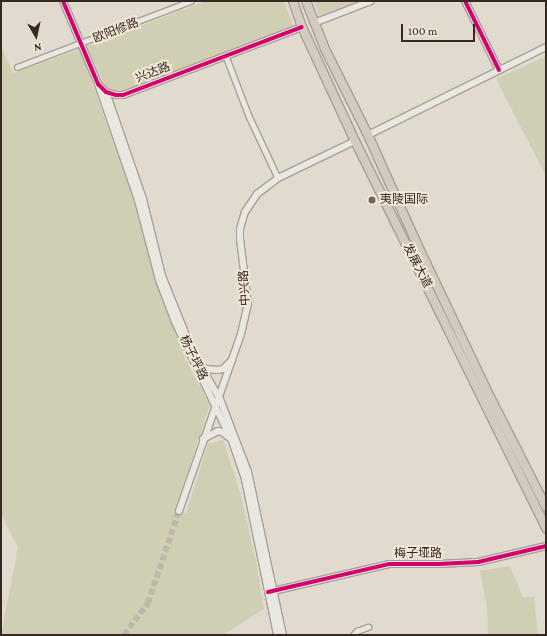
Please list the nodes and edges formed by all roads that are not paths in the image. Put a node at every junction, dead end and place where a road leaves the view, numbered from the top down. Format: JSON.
{"nodes":[{"id":1,"x":63,"y":1,"type":"edge"},
{"id":2,"x":191,"y":1,"type":"edge"},
{"id":3,"x":293,"y":1,"type":"edge"},
{"id":4,"x":306,"y":1,"type":"edge"},
{"id":5,"x":371,"y":1,"type":"edge"},
{"id":6,"x":465,"y":1,"type":"edge"},
{"id":7,"x":314,"y":23,"type":"junction"},
{"id":8,"x":302,"y":27,"type":"junction"},
{"id":9,"x":82,"y":44,"type":"junction"},
{"id":10,"x":546,"y":47,"type":"edge"},
{"id":11,"x":226,"y":56,"type":"junction"},
{"id":12,"x":17,"y":67,"type":"dead end"},
{"id":13,"x":500,"y":70,"type":"junction"},
{"id":14,"x":98,"y":84,"type":"junction"},
{"id":15,"x":106,"y":92,"type":"junction"},
{"id":16,"x":368,"y":135,"type":"junction"},
{"id":17,"x":355,"y":141,"type":"junction"},
{"id":18,"x":278,"y":178,"type":"junction"},
{"id":19,"x":234,"y":358,"type":"junction"},
{"id":20,"x":199,"y":367,"type":"junction"},
{"id":21,"x":220,"y":399,"type":"junction"},
{"id":22,"x":217,"y":406,"type":"junction"},
{"id":23,"x":203,"y":439,"type":"junction"},
{"id":24,"x":232,"y":441,"type":"junction"},
{"id":25,"x":546,"y":507,"type":"edge"},
{"id":26,"x":179,"y":511,"type":"tunnel mouth"},
{"id":27,"x":546,"y":528,"type":"edge"},
{"id":28,"x":546,"y":546,"type":"edge"},
{"id":29,"x":271,"y":591,"type":"junction"},
{"id":30,"x":368,"y":627,"type":"dead end"},
{"id":31,"x":277,"y":635,"type":"edge"},
{"id":32,"x":283,"y":635,"type":"edge"},
{"id":33,"x":353,"y":635,"type":"edge"}],
"edges":[{"from":1,"to":9,"type":"main road"},
{"from":2,"to":9,"type":"street","name":"欧阳修路"},
{"from":3,"to":8,"type":"highway","name":"发展大道"},
{"from":4,"to":7,"type":"highway","name":"发展大道"},
{"from":5,"to":7,"type":"main road"},
{"from":6,"to":13,"type":"main road"},
{"from":7,"to":16,"type":"highway","name":"发展大道"},
{"from":8,"to":11,"type":"main road","name":"兴达路"},
{"from":8,"to":17,"type":"highway","name":"发展大道"},
{"from":9,"to":12,"type":"street","name":"欧阳修路"},
{"from":9,"to":14,"type":"main road"},
{"from":10,"to":13,"type":"main road"},
{"from":11,"to":15,"type":"main road","name":"兴达路"},
{"from":11,"to":18,"type":"street"},
{"from":13,"to":16,"type":"main road"},
{"from":14,"to":15,"type":"main road"},
{"from":14,"to":20,"type":"main road","name":"杨子坪路"},
{"from":15,"to":20,"type":"main road","name":"杨子坪路"},
{"from":16,"to":25,"type":"highway","name":"发展大道"},
{"from":17,"to":18,"type":"main road","name":"中兴路"},
{"from":17,"to":27,"type":"highway","name":"发展大道"},
{"from":18,"to":19,"type":"main road","name":"中兴路"},
{"from":19,"to":20,"type":"main road"},
{"from":19,"to":21,"type":"main road","name":"中兴路"},
{"from":20,"to":21,"type":"main road"},
{"from":20,"to":22,"type":"main road","name":"杨子坪路"},
{"from":21,"to":22,"type":"main road","name":"中兴路"},
{"from":21,"to":29,"type":"main road"},
{"from":22,"to":23,"type":"main road","name":"中兴路"},
{"from":22,"to":24,"type":"main road","name":"杨子坪路"},
{"from":23,"to":24,"type":"main road"},
{"from":23,"to":26,"type":"main road","name":"中兴路"},
{"from":24,"to":29,"type":"main road","name":"杨子坪路"},
{"from":28,"to":29,"type":"main road","name":"梅子垭路"},
{"from":29,"to":31,"type":"main road","name":"杨子坪路"},
{"from":29,"to":32,"type":"main road"},
{"from":30,"to":33,"type":"street"}]}
